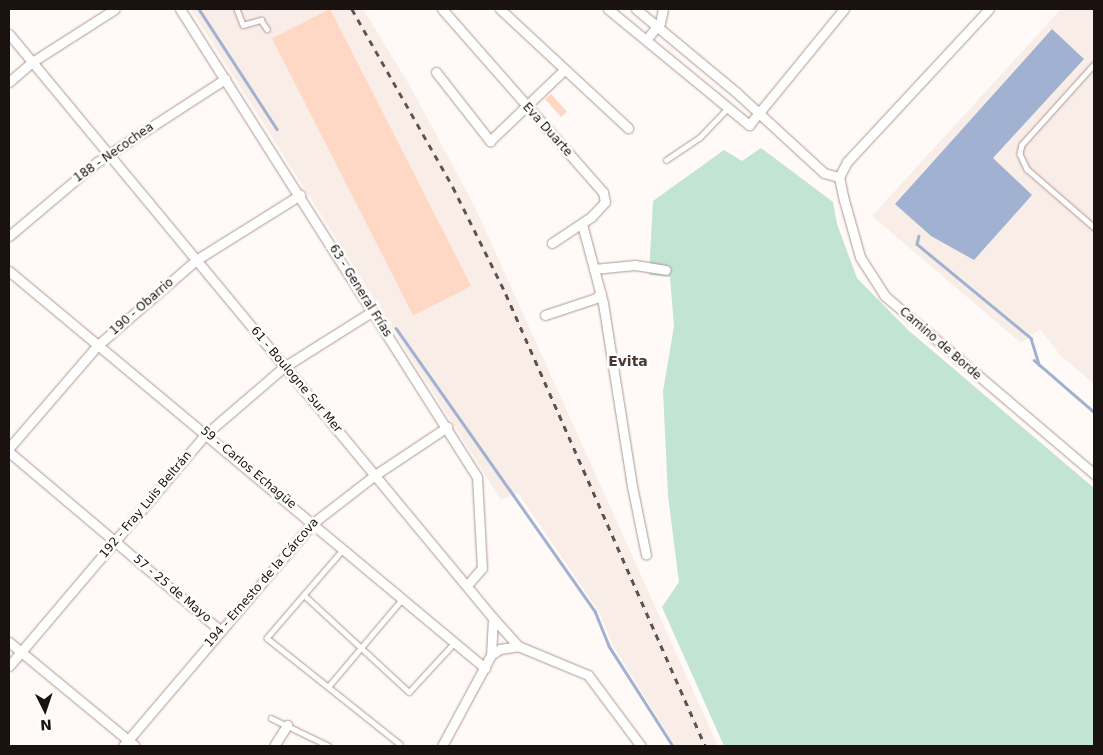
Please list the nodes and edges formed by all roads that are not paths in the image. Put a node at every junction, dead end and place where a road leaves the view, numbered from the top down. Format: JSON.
{"nodes":[{"id":1,"x":115,"y":9,"type":"edge"},
{"id":2,"x":180,"y":9,"type":"edge"},
{"id":3,"x":237,"y":9,"type":"edge"},
{"id":4,"x":442,"y":9,"type":"edge"},
{"id":5,"x":500,"y":9,"type":"edge"},
{"id":6,"x":608,"y":9,"type":"edge"},
{"id":7,"x":636,"y":9,"type":"edge"},
{"id":8,"x":663,"y":9,"type":"edge"},
{"id":9,"x":844,"y":9,"type":"edge"},
{"id":10,"x":989,"y":9,"type":"edge"},
{"id":11,"x":658,"y":27,"type":"junction"},
{"id":12,"x":267,"y":29,"type":"dead end"},
{"id":13,"x":9,"y":34,"type":"edge"},
{"id":14,"x":646,"y":40,"type":"junction"},
{"id":15,"x":32,"y":62,"type":"junction"},
{"id":16,"x":1094,"y":65,"type":"edge"},
{"id":17,"x":564,"y":70,"type":"junction"},
{"id":18,"x":436,"y":72,"type":"dead end"},
{"id":19,"x":225,"y":79,"type":"junction"},
{"id":20,"x":9,"y":82,"type":"edge"},
{"id":21,"x":526,"y":106,"type":"junction"},
{"id":22,"x":728,"y":108,"type":"junction"},
{"id":23,"x":760,"y":115,"type":"junction"},
{"id":24,"x":628,"y":128,"type":"dead end"},
{"id":25,"x":108,"y":155,"type":"junction"},
{"id":26,"x":666,"y":160,"type":"dead end"},
{"id":27,"x":839,"y":177,"type":"junction"},
{"id":28,"x":300,"y":195,"type":"junction"},
{"id":29,"x":582,"y":224,"type":"junction"},
{"id":30,"x":1094,"y":227,"type":"edge"},
{"id":31,"x":9,"y":236,"type":"edge"},
{"id":32,"x":552,"y":243,"type":"dead end"},
{"id":33,"x":196,"y":260,"type":"junction"},
{"id":34,"x":594,"y":269,"type":"junction"},
{"id":35,"x":666,"y":270,"type":"dead end"},
{"id":36,"x":9,"y":271,"type":"edge"},
{"id":37,"x":600,"y":293,"type":"junction"},
{"id":38,"x":373,"y":311,"type":"junction"},
{"id":39,"x":545,"y":314,"type":"dead end"},
{"id":40,"x":98,"y":345,"type":"junction"},
{"id":41,"x":284,"y":368,"type":"junction"},
{"id":42,"x":447,"y":427,"type":"junction"},
{"id":43,"x":206,"y":434,"type":"junction"},
{"id":44,"x":9,"y":450,"type":"edge"},
{"id":45,"x":1094,"y":474,"type":"edge"},
{"id":46,"x":375,"y":475,"type":"junction"},
{"id":47,"x":313,"y":523,"type":"junction"},
{"id":48,"x":116,"y":541,"type":"junction"},
{"id":49,"x":344,"y":549,"type":"junction"},
{"id":50,"x":646,"y":555,"type":"dead end"},
{"id":51,"x":467,"y":585,"type":"junction"},
{"id":52,"x":304,"y":595,"type":"junction"},
{"id":53,"x":402,"y":599,"type":"junction"},
{"id":54,"x":493,"y":618,"type":"junction"},
{"id":55,"x":220,"y":630,"type":"junction"},
{"id":56,"x":9,"y":642,"type":"edge"},
{"id":57,"x":454,"y":642,"type":"junction"},
{"id":58,"x":518,"y":646,"type":"junction"},
{"id":59,"x":360,"y":647,"type":"junction"},
{"id":60,"x":21,"y":652,"type":"junction"},
{"id":61,"x":491,"y":654,"type":"junction"},
{"id":62,"x":9,"y":666,"type":"edge"},
{"id":63,"x":485,"y":668,"type":"junction"},
{"id":64,"x":328,"y":687,"type":"junction"},
{"id":65,"x":271,"y":718,"type":"dead end"},
{"id":66,"x":287,"y":725,"type":"junction"},
{"id":67,"x":125,"y":743,"type":"edge"},
{"id":68,"x":400,"y":744,"type":"dead end"},
{"id":69,"x":136,"y":746,"type":"edge"},
{"id":70,"x":274,"y":746,"type":"edge"},
{"id":71,"x":329,"y":746,"type":"edge"},
{"id":72,"x":442,"y":746,"type":"edge"},
{"id":73,"x":641,"y":746,"type":"edge"}],
"edges":[{"from":1,"to":15,"type":"street"},
{"from":2,"to":19,"type":"street","name":"63 - General Frías"},
{"from":3,"to":12,"type":"lane"},
{"from":4,"to":21,"type":"street","name":"Eva Duarte"},
{"from":5,"to":17,"type":"street"},
{"from":6,"to":14,"type":"street"},
{"from":7,"to":11,"type":"street"},
{"from":8,"to":11,"type":"street"},
{"from":9,"to":23,"type":"street"},
{"from":10,"to":27,"type":"street"},
{"from":11,"to":14,"type":"street"},
{"from":11,"to":23,"type":"street"},
{"from":13,"to":15,"type":"street","name":"61 - Boulogne Sur Mer"},
{"from":14,"to":22,"type":"street"},
{"from":15,"to":20,"type":"street"},
{"from":15,"to":25,"type":"street","name":"61 - Boulogne Sur Mer"},
{"from":16,"to":30,"type":"lane"},
{"from":17,"to":21,"type":"street"},
{"from":17,"to":24,"type":"street"},
{"from":18,"to":21,"type":"street"},
{"from":19,"to":25,"type":"street","name":"188 - Necochea"},
{"from":19,"to":28,"type":"street","name":"63 - General Frías"},
{"from":21,"to":29,"type":"street","name":"Eva Duarte"},
{"from":22,"to":23,"type":"street"},
{"from":22,"to":26,"type":"lane"},
{"from":23,"to":27,"type":"street"},
{"from":25,"to":31,"type":"street","name":"188 - Necochea"},
{"from":25,"to":33,"type":"street","name":"61 - Boulogne Sur Mer"},
{"from":27,"to":45,"type":"street","name":"Camino de Borde"},
{"from":28,"to":33,"type":"street","name":"190 - Obarrio"},
{"from":28,"to":38,"type":"street","name":"63 - General Frías"},
{"from":29,"to":32,"type":"street","name":"Eva Duarte"},
{"from":29,"to":34,"type":"street"},
{"from":33,"to":40,"type":"street","name":"190 - Obarrio"},
{"from":33,"to":41,"type":"street","name":"61 - Boulogne Sur Mer"},
{"from":34,"to":35,"type":"street"},
{"from":34,"to":37,"type":"street"},
{"from":36,"to":40,"type":"street","name":"59 - Carlos Echagüe"},
{"from":37,"to":39,"type":"street"},
{"from":37,"to":50,"type":"street"},
{"from":38,"to":41,"type":"street","name":"192 - Fray Luis Beltrán"},
{"from":38,"to":42,"type":"street","name":"63 - General Frías"},
{"from":40,"to":43,"type":"street","name":"59 - Carlos Echagüe"},
{"from":40,"to":44,"type":"street","name":"190 - Obarrio"},
{"from":41,"to":43,"type":"street","name":"192 - Fray Luis Beltrán"},
{"from":41,"to":46,"type":"street","name":"61 - Boulogne Sur Mer"},
{"from":42,"to":46,"type":"street","name":"194 - Ernesto de la Cárcova"},
{"from":42,"to":51,"type":"street","name":"63 - General Frías"},
{"from":43,"to":47,"type":"street","name":"59 - Carlos Echagüe"},
{"from":43,"to":48,"type":"street","name":"192 - Fray Luis Beltrán"},
{"from":44,"to":48,"type":"street","name":"57 - 25 de Mayo"},
{"from":46,"to":47,"type":"street","name":"194 - Ernesto de la Cárcova"},
{"from":46,"to":51,"type":"street","name":"61 - Boulogne Sur Mer"},
{"from":47,"to":49,"type":"street","name":"59 - Carlos Echagüe"},
{"from":47,"to":55,"type":"street","name":"194 - Ernesto de la Cárcova"},
{"from":48,"to":55,"type":"street","name":"57 - 25 de Mayo"},
{"from":48,"to":60,"type":"street","name":"192 - Fray Luis Beltrán"},
{"from":49,"to":52,"type":"lane"},
{"from":49,"to":53,"type":"street","name":"59 - Carlos Echagüe"},
{"from":51,"to":54,"type":"street","name":"61 - Boulogne Sur Mer"},
{"from":52,"to":59,"type":"lane"},
{"from":52,"to":64,"type":"lane"},
{"from":53,"to":57,"type":"street","name":"59 - Carlos Echagüe"},
{"from":53,"to":59,"type":"lane"},
{"from":54,"to":58,"type":"street","name":"61 - Boulogne Sur Mer"},
{"from":54,"to":61,"type":"street"},
{"from":55,"to":67,"type":"street","name":"194 - Ernesto de la Cárcova"},
{"from":56,"to":60,"type":"street"},
{"from":57,"to":59,"type":"lane"},
{"from":57,"to":63,"type":"street","name":"59 - Carlos Echagüe"},
{"from":58,"to":61,"type":"street"},
{"from":58,"to":73,"type":"street"},
{"from":59,"to":64,"type":"lane"},
{"from":60,"to":62,"type":"street","name":"192 - Fray Luis Beltrán"},
{"from":60,"to":67,"type":"street"},
{"from":61,"to":63,"type":"street"},
{"from":63,"to":72,"type":"street"},
{"from":64,"to":68,"type":"lane"},
{"from":65,"to":66,"type":"lane"},
{"from":66,"to":70,"type":"street"},
{"from":66,"to":71,"type":"lane"},
{"from":67,"to":69,"type":"street"}]}
